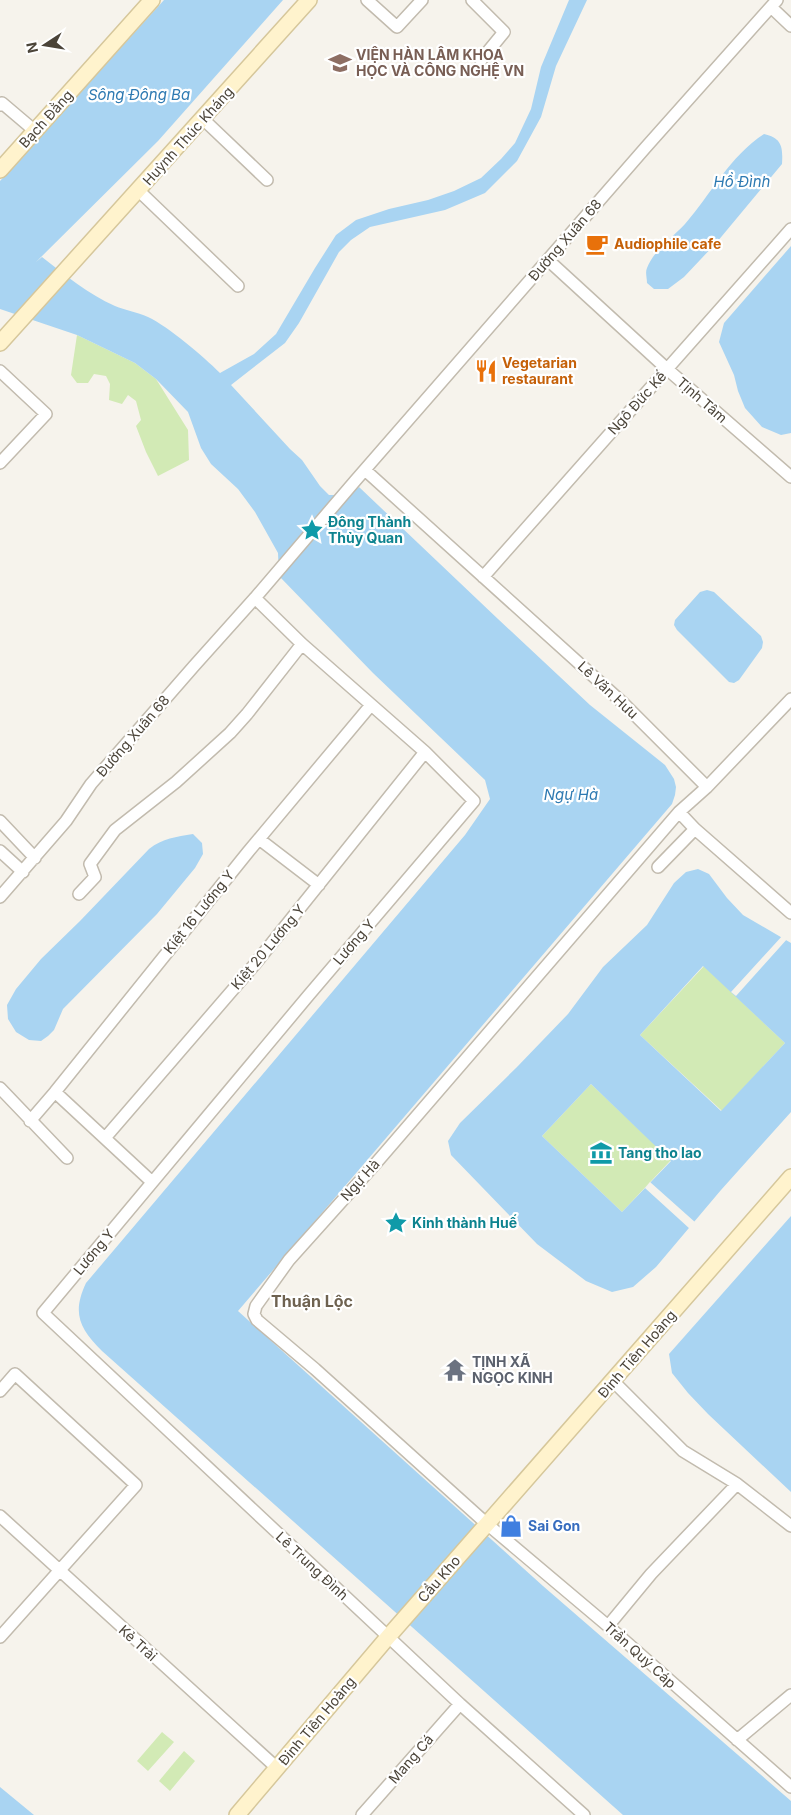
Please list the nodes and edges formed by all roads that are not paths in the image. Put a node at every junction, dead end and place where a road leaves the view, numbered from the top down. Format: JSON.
{"nodes":[{"id":1,"x":152,"y":0,"type":"edge"},
{"id":2,"x":309,"y":0,"type":"edge"},
{"id":3,"x":367,"y":0,"type":"edge"},
{"id":4,"x":422,"y":0,"type":"edge"},
{"id":5,"x":472,"y":0,"type":"edge"},
{"id":6,"x":774,"y":4,"type":"edge"},
{"id":7,"x":791,"y":26,"type":"edge"},
{"id":8,"x":481,"y":60,"type":"dead end"},
{"id":9,"x":0,"y":105,"type":"edge"},
{"id":10,"x":203,"y":119,"type":"junction"},
{"id":11,"x":35,"y":131,"type":"junction"},
{"id":12,"x":0,"y":170,"type":"edge"},
{"id":13,"x":267,"y":180,"type":"dead end"},
{"id":14,"x":139,"y":191,"type":"junction"},
{"id":15,"x":791,"y":229,"type":"edge"},
{"id":16,"x":548,"y":260,"type":"junction"},
{"id":17,"x":238,"y":286,"type":"dead end"},
{"id":18,"x":0,"y":343,"type":"edge"},
{"id":19,"x":667,"y":369,"type":"junction"},
{"id":20,"x":0,"y":371,"type":"edge"},
{"id":21,"x":0,"y":464,"type":"edge"},
{"id":22,"x":365,"y":470,"type":"junction"},
{"id":23,"x":789,"y":471,"type":"edge"},
{"id":24,"x":483,"y":577,"type":"junction"},
{"id":25,"x":255,"y":598,"type":"junction"},
{"id":26,"x":302,"y":644,"type":"junction"},
{"id":27,"x":791,"y":700,"type":"edge"},
{"id":28,"x":371,"y":706,"type":"junction"},
{"id":29,"x":426,"y":752,"type":"junction"},
{"id":30,"x":707,"y":787,"type":"junction"},
{"id":31,"x":679,"y":812,"type":"junction"},
{"id":32,"x":0,"y":821,"type":"edge"},
{"id":33,"x":695,"y":829,"type":"junction"},
{"id":34,"x":259,"y":838,"type":"junction"},
{"id":35,"x":0,"y":851,"type":"edge"},
{"id":36,"x":35,"y":858,"type":"junction"},
{"id":37,"x":658,"y":867,"type":"dead end"},
{"id":38,"x":23,"y":872,"type":"junction"},
{"id":39,"x":319,"y":885,"type":"junction"},
{"id":40,"x":78,"y":894,"type":"dead end"},
{"id":41,"x":0,"y":897,"type":"edge"},
{"id":42,"x":791,"y":914,"type":"edge"},
{"id":43,"x":0,"y":1088,"type":"edge"},
{"id":44,"x":56,"y":1092,"type":"junction"},
{"id":45,"x":30,"y":1121,"type":"junction"},
{"id":46,"x":105,"y":1138,"type":"junction"},
{"id":47,"x":67,"y":1158,"type":"dead end"},
{"id":48,"x":791,"y":1177,"type":"edge"},
{"id":49,"x":152,"y":1182,"type":"junction"},
{"id":50,"x":43,"y":1313,"type":"joint"},
{"id":51,"x":613,"y":1381,"type":"junction"},
{"id":52,"x":0,"y":1392,"type":"edge"},
{"id":53,"x":736,"y":1484,"type":"junction"},
{"id":54,"x":0,"y":1516,"type":"edge"},
{"id":55,"x":791,"y":1526,"type":"edge"},
{"id":56,"x":485,"y":1527,"type":"junction"},
{"id":57,"x":59,"y":1571,"type":"junction"},
{"id":58,"x":608,"y":1626,"type":"junction"},
{"id":59,"x":392,"y":1632,"type":"junction"},
{"id":60,"x":0,"y":1637,"type":"edge"},
{"id":61,"x":791,"y":1695,"type":"edge"},
{"id":62,"x":460,"y":1704,"type":"junction"},
{"id":63,"x":737,"y":1740,"type":"junction"},
{"id":64,"x":277,"y":1768,"type":"junction"},
{"id":65,"x":791,"y":1787,"type":"edge"},
{"id":66,"x":237,"y":1815,"type":"edge"},
{"id":67,"x":362,"y":1815,"type":"edge"},
{"id":68,"x":584,"y":1815,"type":"edge"}],
"edges":[{"from":1,"to":11,"type":"main road","name":"Bạch Đằng"},
{"from":2,"to":10,"type":"main road","name":"Huỳnh Thúc Kháng"},
{"from":3,"to":4,"type":"street"},
{"from":5,"to":8,"type":"street"},
{"from":6,"to":7,"type":"street"},
{"from":6,"to":16,"type":"street","name":"Đường Xuân 68"},
{"from":9,"to":11,"type":"street"},
{"from":10,"to":13,"type":"street"},
{"from":10,"to":14,"type":"main road","name":"Huỳnh Thúc Kháng"},
{"from":11,"to":12,"type":"main road","name":"Bạch Đằng"},
{"from":14,"to":17,"type":"street"},
{"from":14,"to":18,"type":"main road","name":"Huỳnh Thúc Kháng"},
{"from":15,"to":19,"type":"street","name":"Ngô Đức Kế"},
{"from":16,"to":19,"type":"street","name":"Tịnh Tâm"},
{"from":16,"to":22,"type":"street","name":"Đường Xuân 68"},
{"from":19,"to":23,"type":"street","name":"Tịnh Tâm"},
{"from":19,"to":24,"type":"street","name":"Ngô Đức Kế"},
{"from":20,"to":21,"type":"street"},
{"from":22,"to":24,"type":"street","name":"Lê Văn Hưu"},
{"from":22,"to":25,"type":"street","name":"Đường Xuân 68"},
{"from":24,"to":30,"type":"street","name":"Lê Văn Hưu"},
{"from":25,"to":26,"type":"street","name":"Lương Y"},
{"from":25,"to":36,"type":"street","name":"Đường Xuân 68"},
{"from":26,"to":28,"type":"street","name":"Lương Y"},
{"from":26,"to":40,"type":"street"},
{"from":27,"to":30,"type":"street"},
{"from":28,"to":29,"type":"street","name":"Lương Y"},
{"from":28,"to":34,"type":"street","name":"Kiệt 16 Lương Y"},
{"from":29,"to":39,"type":"street","name":"Kiệt 20 Lương Y"},
{"from":29,"to":49,"type":"street","name":"Lương Y"},
{"from":30,"to":31,"type":"street"},
{"from":31,"to":33,"type":"street"},
{"from":31,"to":56,"type":"street","name":"Ngự Hà"},
{"from":32,"to":36,"type":"street"},
{"from":33,"to":37,"type":"street"},
{"from":33,"to":42,"type":"street"},
{"from":34,"to":39,"type":"street"},
{"from":34,"to":44,"type":"street","name":"Kiệt 16 Lương Y"},
{"from":35,"to":38,"type":"street"},
{"from":36,"to":38,"type":"street","name":"Đường Xuân 68"},
{"from":38,"to":41,"type":"street","name":"Đường Xuân 68"},
{"from":39,"to":46,"type":"street","name":"Kiệt 20 Lương Y"},
{"from":43,"to":45,"type":"street"},
{"from":44,"to":45,"type":"street","name":"Kiệt 16 Lương Y"},
{"from":44,"to":46,"type":"street"},
{"from":45,"to":47,"type":"street"},
{"from":46,"to":49,"type":"street"},
{"from":48,"to":51,"type":"main road","name":"Đinh Tiên Hoàng"},
{"from":49,"to":50,"type":"street","name":"Lương Y"},
{"from":50,"to":59,"type":"street","name":"Lê Trung Đình"},
{"from":51,"to":53,"type":"street"},
{"from":51,"to":56,"type":"main road","name":"Đinh Tiên Hoàng"},
{"from":52,"to":57,"type":"street"},
{"from":53,"to":55,"type":"street"},
{"from":53,"to":58,"type":"street"},
{"from":54,"to":57,"type":"street","name":"Kẻ Trài"},
{"from":56,"to":58,"type":"street","name":"Trần Quý Cáp"},
{"from":56,"to":59,"type":"main road","name":"Cầu Kho"},
{"from":57,"to":60,"type":"street"},
{"from":57,"to":64,"type":"street","name":"Kẻ Trài"},
{"from":58,"to":63,"type":"street","name":"Trần Quý Cáp"},
{"from":59,"to":62,"type":"street","name":"Lê Trung Đình"},
{"from":59,"to":64,"type":"main road","name":"Đinh Tiên Hoàng"},
{"from":61,"to":63,"type":"street"},
{"from":62,"to":67,"type":"street","name":"Mang Cá"},
{"from":62,"to":68,"type":"street","name":"Lê Trung Đình"},
{"from":63,"to":65,"type":"street","name":"Trần Quý Cáp"},
{"from":64,"to":66,"type":"main road","name":"Đinh Tiên Hoàng"}]}
